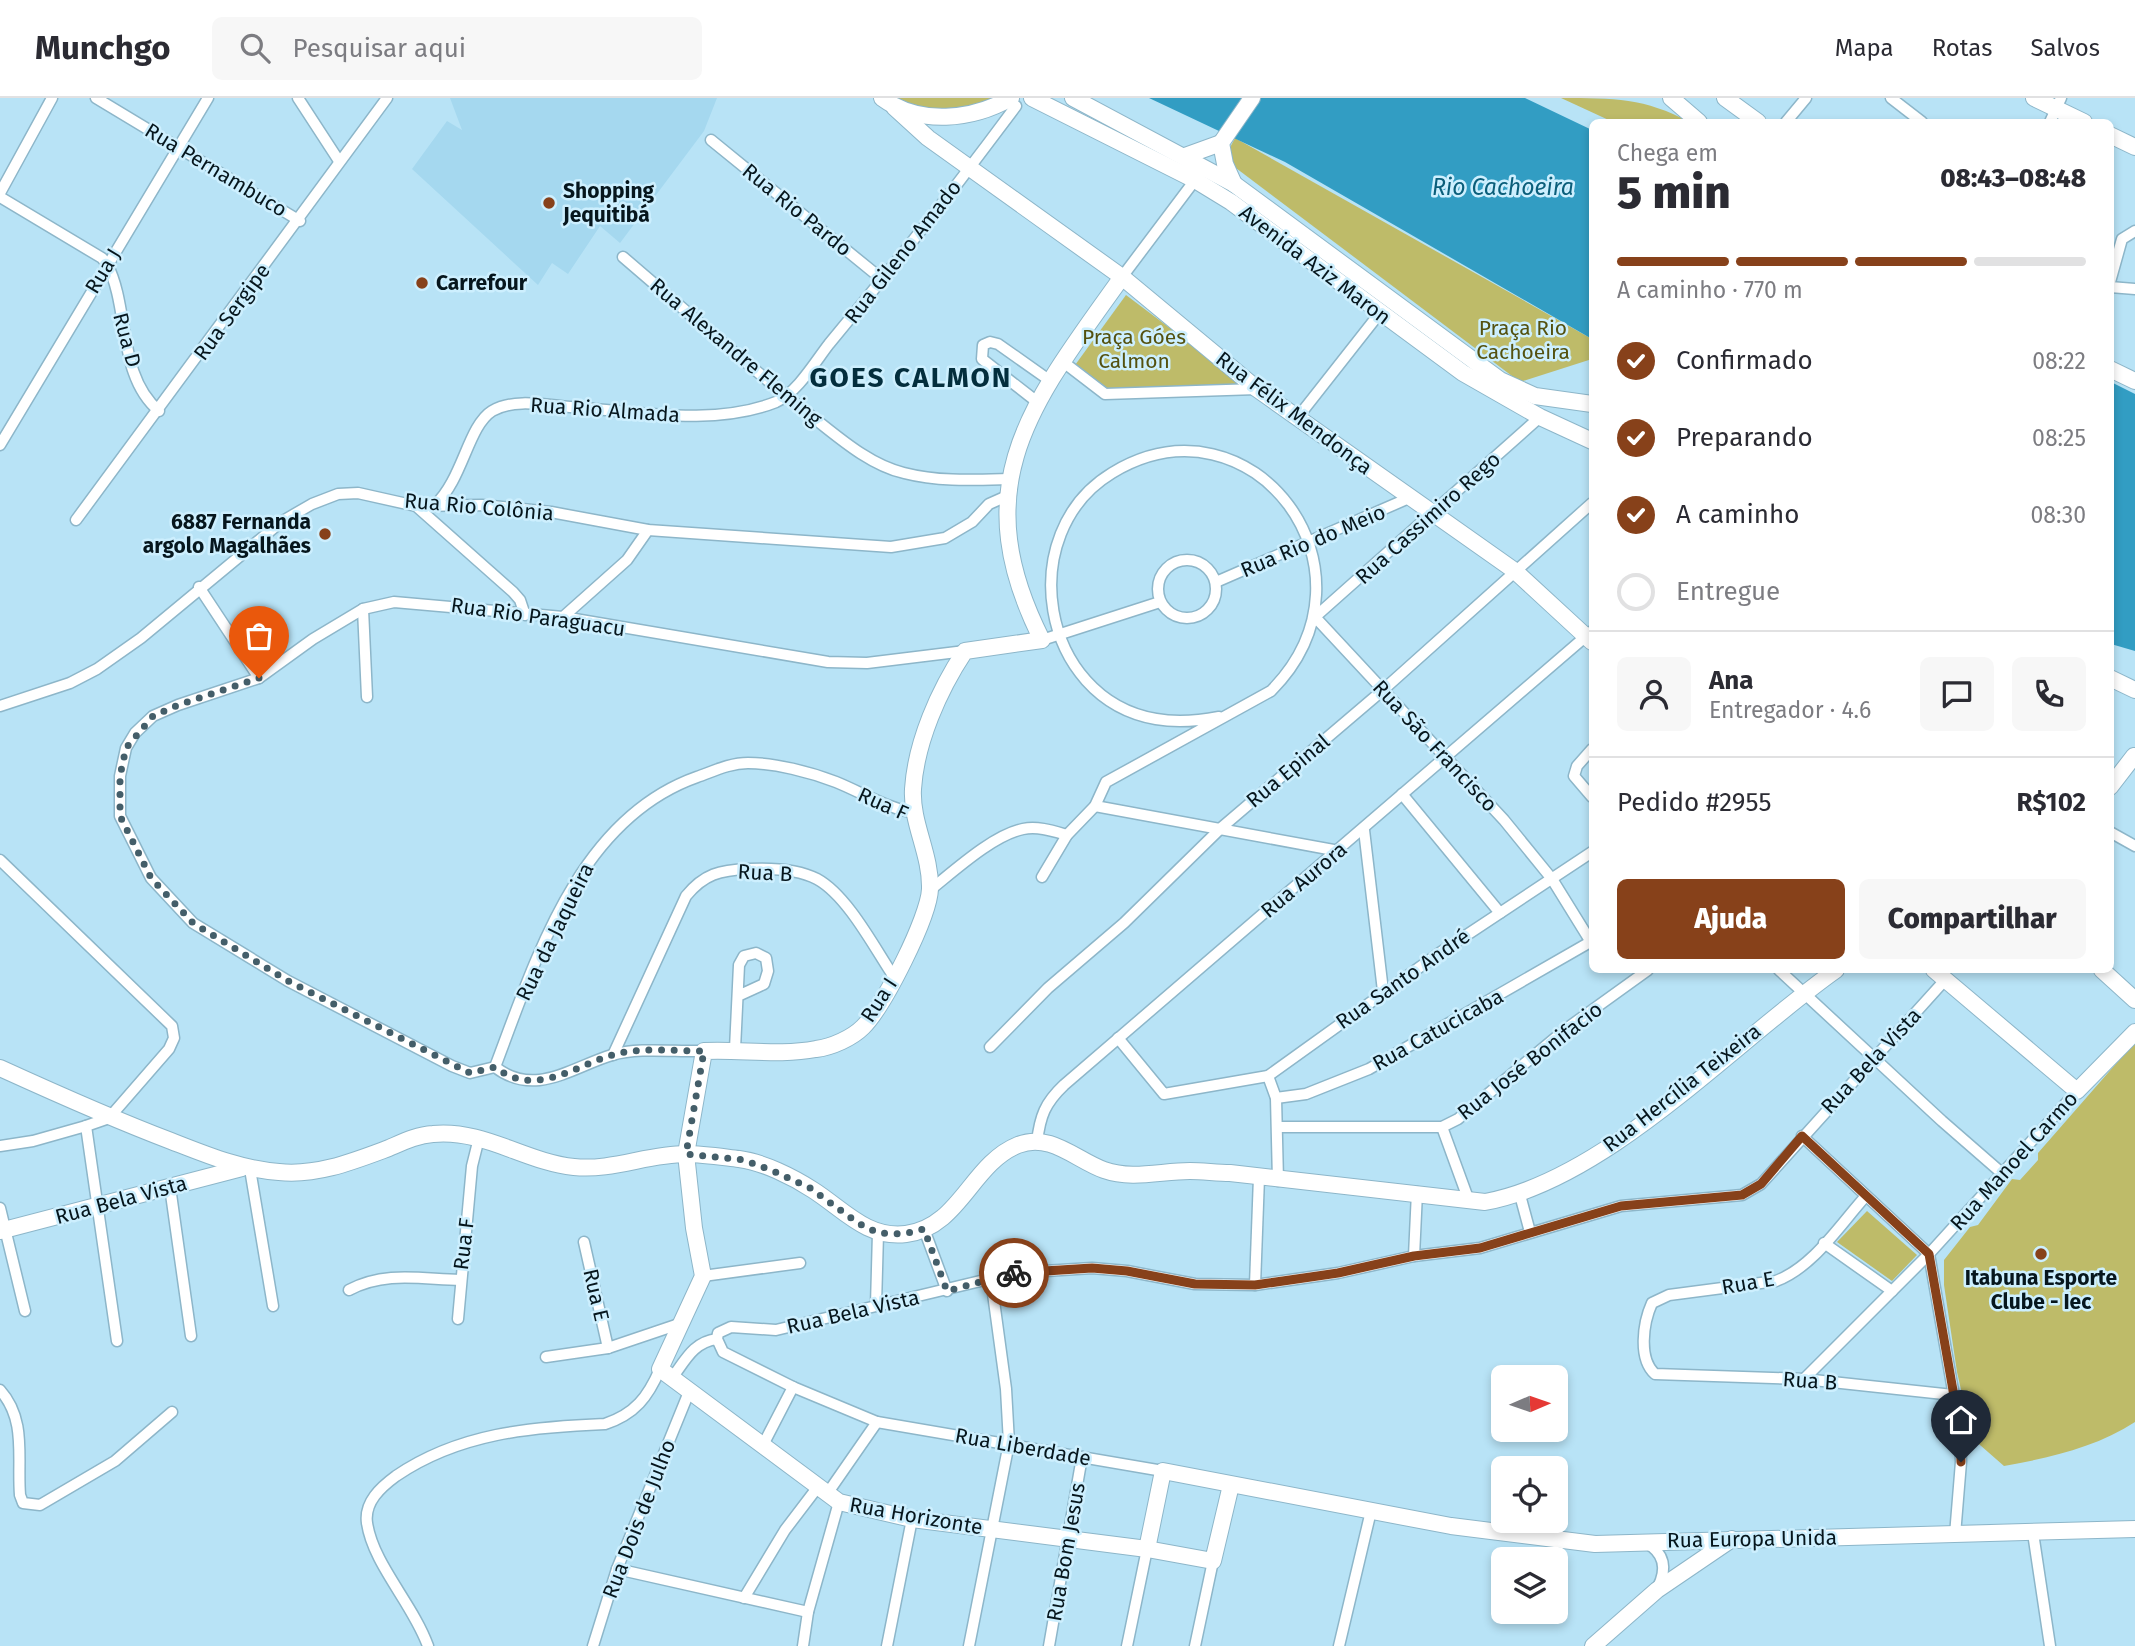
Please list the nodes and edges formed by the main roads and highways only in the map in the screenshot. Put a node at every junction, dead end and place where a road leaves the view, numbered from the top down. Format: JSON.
{"nodes":[{"id":1,"x":1032,"y":98,"type":"edge"},
{"id":2,"x":1073,"y":98,"type":"edge"},
{"id":3,"x":1252,"y":98,"type":"edge"},
{"id":4,"x":1671,"y":98,"type":"edge"},
{"id":5,"x":1725,"y":98,"type":"edge"},
{"id":6,"x":2034,"y":98,"type":"edge"},
{"id":7,"x":1012,"y":100,"type":"edge"},
{"id":8,"x":888,"y":102,"type":"edge"},
{"id":9,"x":2055,"y":110,"type":"edge"},
{"id":10,"x":1696,"y":119,"type":"edge"},
{"id":11,"x":1754,"y":119,"type":"edge"},
{"id":12,"x":2077,"y":119,"type":"edge"},
{"id":13,"x":2114,"y":137,"type":"edge"},
{"id":14,"x":1222,"y":141,"type":"junction"},
{"id":15,"x":2135,"y":147,"type":"edge"},
{"id":16,"x":1185,"y":156,"type":"junction"},
{"id":17,"x":1234,"y":184,"type":"junction"},
{"id":18,"x":1122,"y":277,"type":"junction"},
{"id":19,"x":2114,"y":371,"type":"edge"},
{"id":20,"x":2135,"y":381,"type":"edge"},
{"id":21,"x":1589,"y":404,"type":"edge"},
{"id":22,"x":1589,"y":440,"type":"edge"},
{"id":23,"x":1589,"y":634,"type":"edge"},
{"id":24,"x":2114,"y":680,"type":"edge"},
{"id":25,"x":2135,"y":690,"type":"edge"},
{"id":26,"x":2134,"y":756,"type":"edge"},
{"id":27,"x":2114,"y":769,"type":"edge"},
{"id":28,"x":2114,"y":783,"type":"edge"},
{"id":29,"x":914,"y":813,"type":"joint"},
{"id":30,"x":930,"y":890,"type":"joint"},
{"id":31,"x":1832,"y":973,"type":"edge"},
{"id":32,"x":1945,"y":973,"type":"edge"},
{"id":33,"x":2105,"y":973,"type":"edge"},
{"id":34,"x":2135,"y":1000,"type":"edge"},
{"id":35,"x":2135,"y":1032,"type":"edge"},
{"id":36,"x":0,"y":1068,"type":"edge"},
{"id":37,"x":686,"y":1154,"type":"junction"},
{"id":38,"x":246,"y":1168,"type":"junction"},
{"id":39,"x":3,"y":1231,"type":"edge"},
{"id":40,"x":1231,"y":1485,"type":"junction"},
{"id":41,"x":1371,"y":1511,"type":"joint"},
{"id":42,"x":2135,"y":1529,"type":"edge"},
{"id":43,"x":1732,"y":1539,"type":"junction"},
{"id":44,"x":1147,"y":1549,"type":"junction"},
{"id":45,"x":1593,"y":1646,"type":"edge"}],
"edges":[{"from":1,"to":22,"type":"main road","name":"Avenida Aziz Maron"},
{"from":2,"to":16,"type":"main road","name":"Avenida Aziz Maron"},
{"from":3,"to":14,"type":"main road"},
{"from":4,"to":10,"type":"main road"},
{"from":5,"to":11,"type":"main road"},
{"from":6,"to":9,"type":"main road"},
{"from":7,"to":8,"type":"main road"},
{"from":8,"to":18,"type":"main road","name":"Rua Félix Mendonça"},
{"from":9,"to":12,"type":"main road"},
{"from":13,"to":15,"type":"main road"},
{"from":14,"to":16,"type":"main road"},
{"from":14,"to":17,"type":"main road"},
{"from":16,"to":17,"type":"main road","name":"Avenida Aziz Maron"},
{"from":17,"to":21,"type":"main road","name":"Avenida Aziz Maron"},
{"from":18,"to":23,"type":"main road","name":"Rua Félix Mendonça"},
{"from":18,"to":29,"type":"main road","name":"Rua Rio Paraguacu"},
{"from":19,"to":20,"type":"main road"},
{"from":24,"to":25,"type":"main road"},
{"from":26,"to":27,"type":"main road"},
{"from":26,"to":28,"type":"main road"},
{"from":29,"to":30,"type":"main road","name":"Rua F"},
{"from":30,"to":37,"type":"main road","name":"Rua I"},
{"from":31,"to":37,"type":"main road","name":"Rua Hercília Teixeira"},
{"from":32,"to":35,"type":"main road","name":"Rua Manoel Carmo"},
{"from":33,"to":34,"type":"main road"},
{"from":36,"to":38,"type":"main road"},
{"from":37,"to":38,"type":"main road"},
{"from":37,"to":44,"type":"main road","name":"Rua Horizonte"},
{"from":38,"to":39,"type":"main road","name":"Rua Bela Vista"},
{"from":40,"to":41,"type":"main road","name":"Rua Liberdade"},
{"from":40,"to":44,"type":"main road","name":"Rua Horizonte"},
{"from":40,"to":44,"type":"main road","name":"Rua Liberdade"},
{"from":41,"to":43,"type":"main road","name":"Rua Europa Unida"},
{"from":42,"to":43,"type":"main road","name":"Rua Europa Unida"},
{"from":43,"to":45,"type":"main road"}]}
